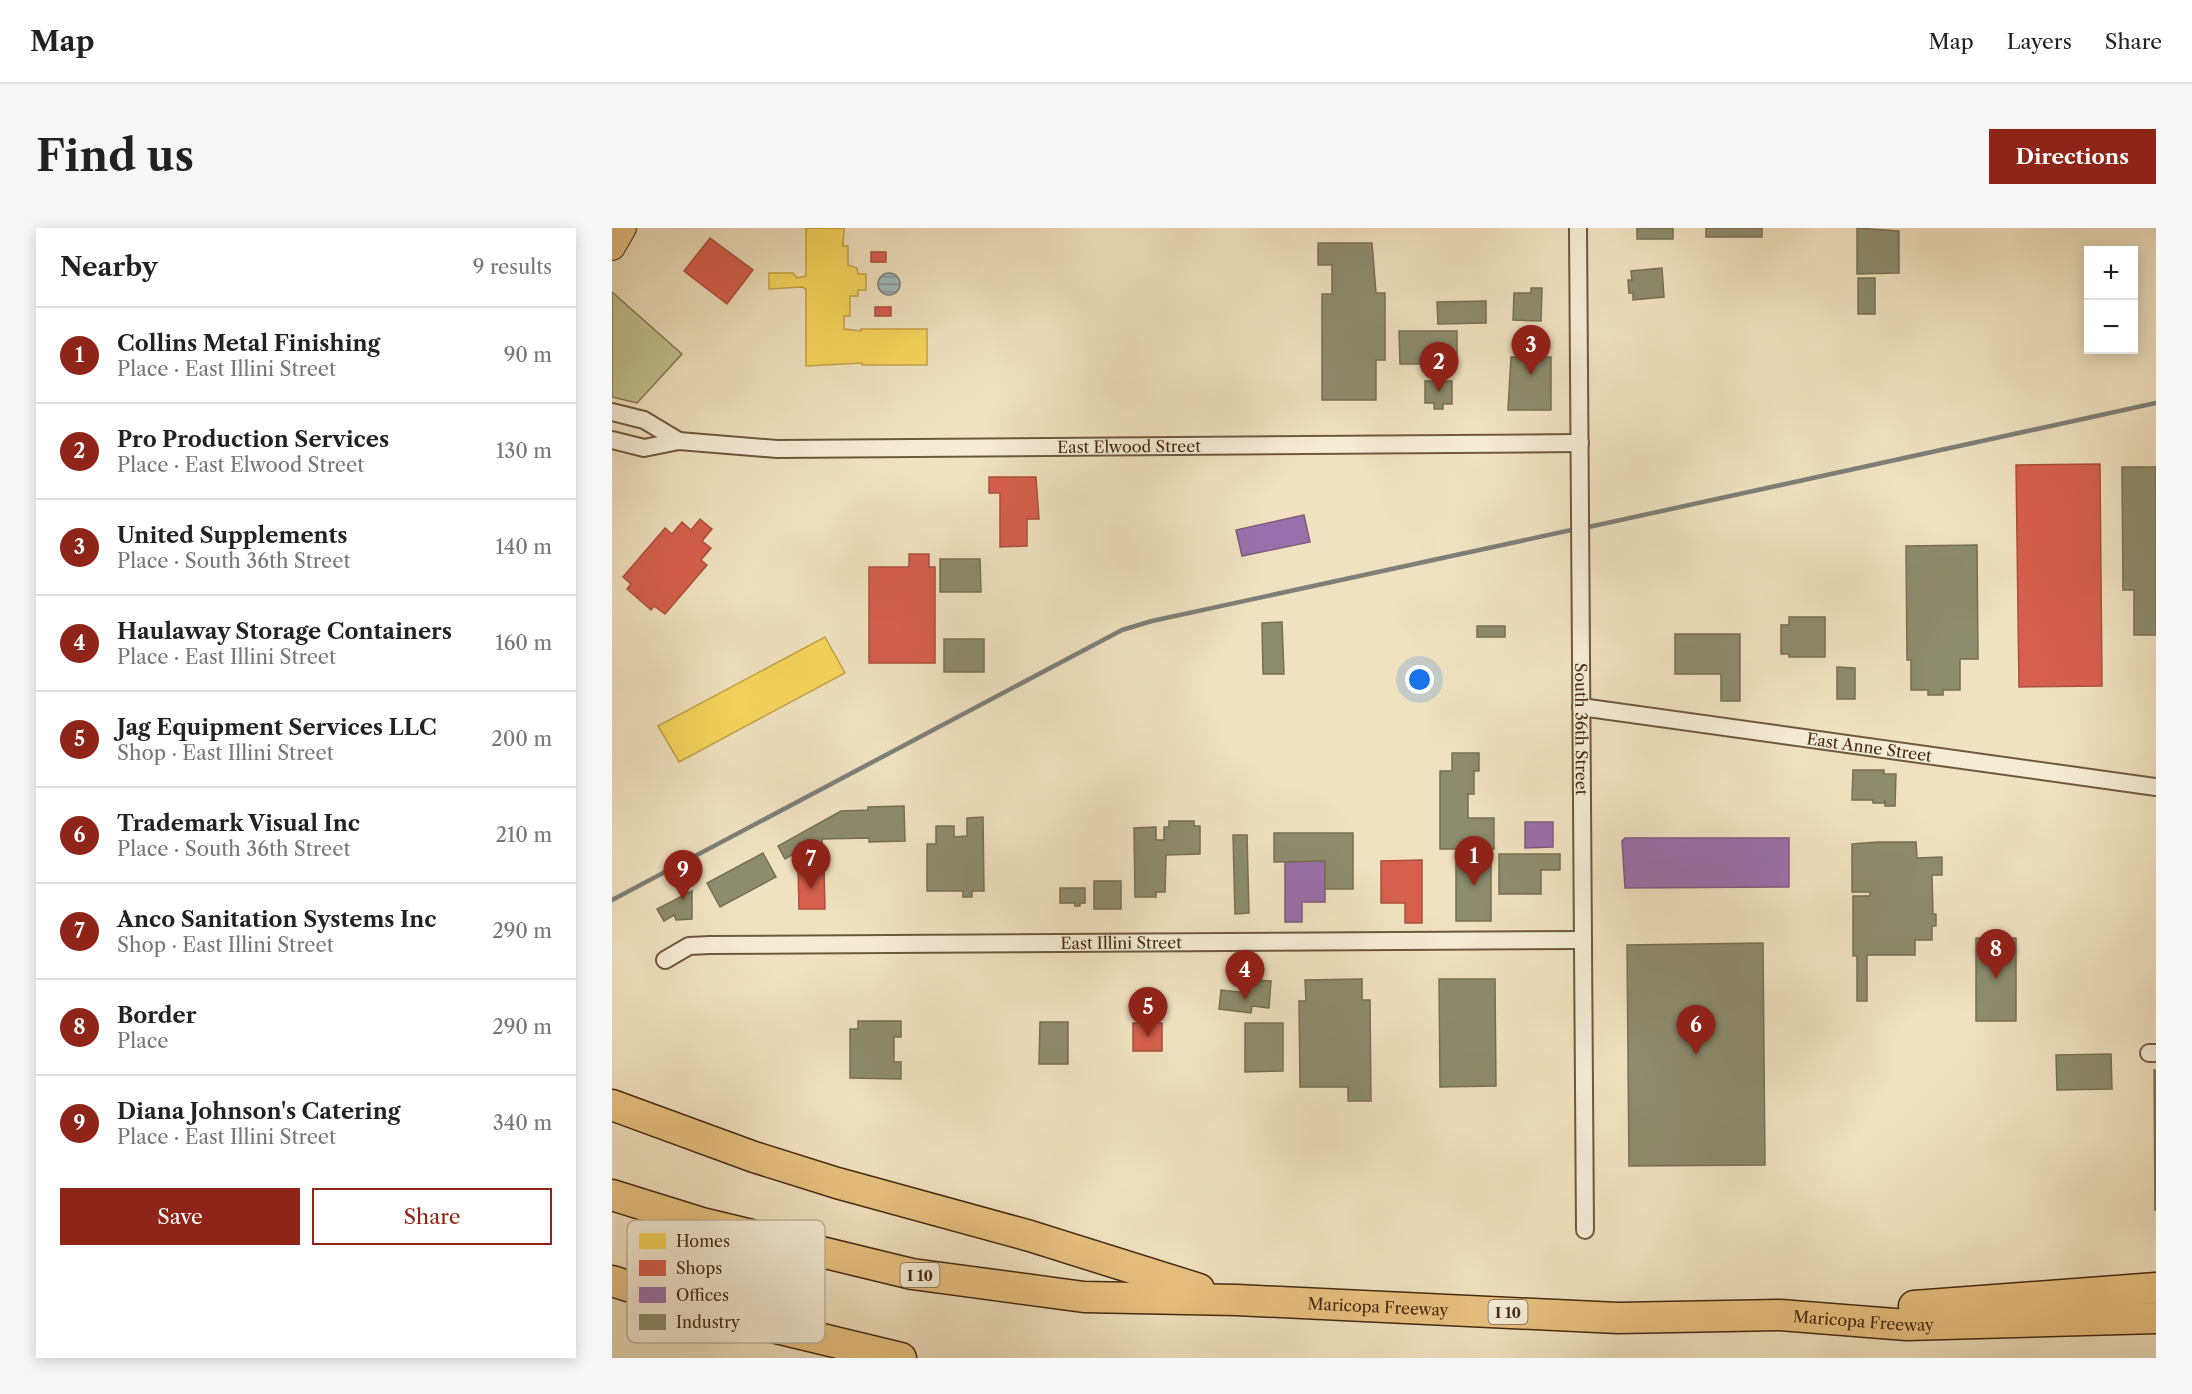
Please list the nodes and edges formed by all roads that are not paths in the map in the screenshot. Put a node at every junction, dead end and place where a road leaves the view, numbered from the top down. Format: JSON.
{"nodes":[{"id":1,"x":623,"y":228,"type":"edge"},
{"id":2,"x":1578,"y":228,"type":"edge"},
{"id":3,"x":612,"y":247,"type":"edge"},
{"id":4,"x":612,"y":412,"type":"edge"},
{"id":5,"x":612,"y":440,"type":"edge"},
{"id":6,"x":679,"y":441,"type":"junction"},
{"id":7,"x":1580,"y":443,"type":"junction"},
{"id":8,"x":1581,"y":707,"type":"junction"},
{"id":9,"x":2156,"y":787,"type":"edge"},
{"id":10,"x":1583,"y":940,"type":"junction"},
{"id":11,"x":665,"y":960,"type":"dead end"},
{"id":12,"x":612,"y":1105,"type":"edge"},
{"id":13,"x":612,"y":1195,"type":"edge"},
{"id":14,"x":693,"y":1220,"type":"edge"},
{"id":15,"x":1585,"y":1230,"type":"dead end"},
{"id":16,"x":825,"y":1253,"type":"edge"},
{"id":17,"x":612,"y":1281,"type":"edge"},
{"id":18,"x":627,"y":1286,"type":"edge"},
{"id":19,"x":2156,"y":1288,"type":"edge"},
{"id":20,"x":1237,"y":1300,"type":"junction"},
{"id":21,"x":1780,"y":1315,"type":"junction"},
{"id":22,"x":2156,"y":1318,"type":"edge"},
{"id":23,"x":825,"y":1340,"type":"edge"},
{"id":24,"x":901,"y":1358,"type":"edge"}],
"edges":[{"from":1,"to":3,"type":"main road"},
{"from":2,"to":7,"type":"street","name":"South 36th Street"},
{"from":4,"to":6,"type":"street","name":"East Elwood Street"},
{"from":5,"to":6,"type":"street","name":"East Elwood Street"},
{"from":6,"to":7,"type":"street","name":"East Elwood Street"},
{"from":7,"to":8,"type":"street","name":"South 36th Street"},
{"from":8,"to":9,"type":"street","name":"East Anne Street"},
{"from":8,"to":10,"type":"street","name":"South 36th Street"},
{"from":10,"to":11,"type":"street","name":"East Illini Street"},
{"from":10,"to":15,"type":"street","name":"South 36th Street"},
{"from":12,"to":20,"type":"highway"},
{"from":13,"to":14,"type":"highway","name":"Maricopa Freeway","number":"I 10"},
{"from":16,"to":20,"type":"highway","name":"Maricopa Freeway","number":"I 10"},
{"from":17,"to":18,"type":"highway"},
{"from":19,"to":21,"type":"highway"},
{"from":20,"to":21,"type":"highway","name":"Maricopa Freeway","number":"I 10"},
{"from":21,"to":22,"type":"highway","name":"Maricopa Freeway","number":"I 10"},
{"from":23,"to":24,"type":"highway"}]}
